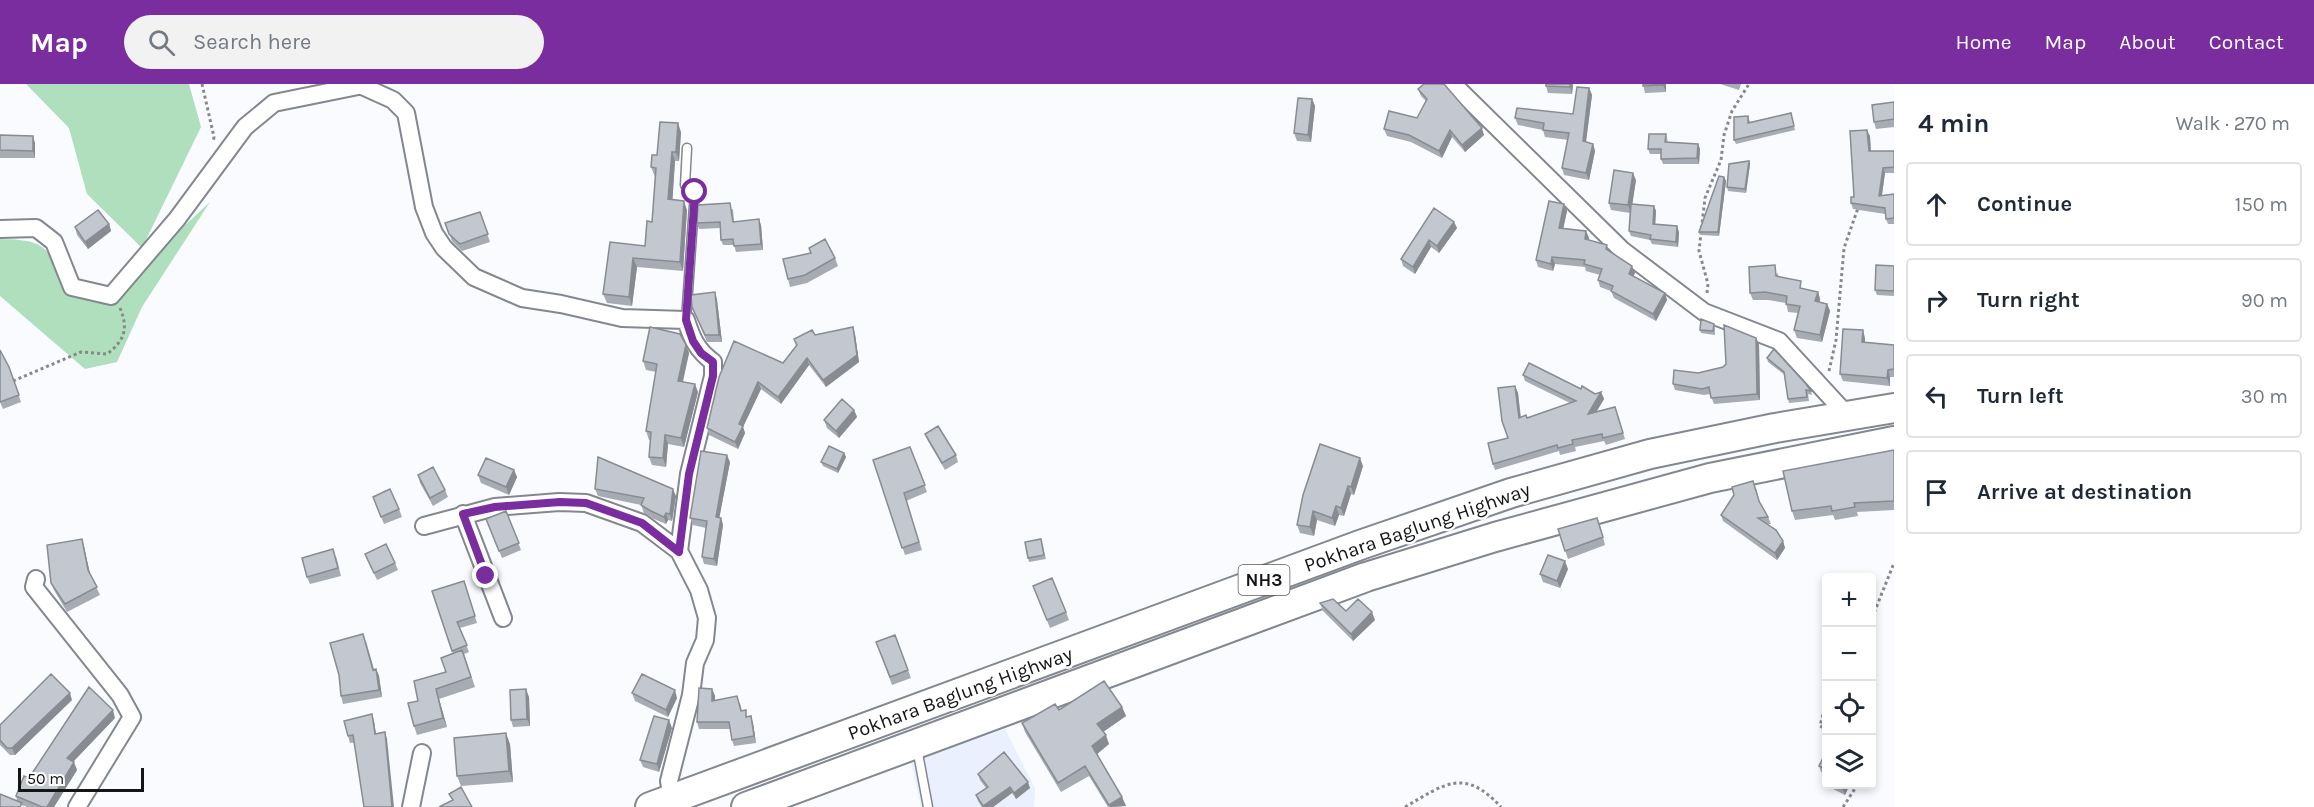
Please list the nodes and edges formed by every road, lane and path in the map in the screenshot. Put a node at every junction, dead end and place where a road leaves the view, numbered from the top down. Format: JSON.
{"nodes":[{"id":1,"x":202,"y":84,"type":"edge"},
{"id":2,"x":1453,"y":84,"type":"edge"},
{"id":3,"x":1749,"y":84,"type":"edge"},
{"id":4,"x":365,"y":85,"type":"edge"},
{"id":5,"x":211,"y":147,"type":"dead end"},
{"id":6,"x":687,"y":148,"type":"dead end"},
{"id":7,"x":1859,"y":204,"type":"edge"},
{"id":8,"x":0,"y":229,"type":"edge"},
{"id":9,"x":111,"y":296,"type":"junction"},
{"id":10,"x":1704,"y":312,"type":"junction"},
{"id":11,"x":686,"y":320,"type":"junction"},
{"id":12,"x":8,"y":383,"type":"edge"},
{"id":13,"x":1827,"y":394,"type":"junction"},
{"id":14,"x":1894,"y":408,"type":"edge"},
{"id":15,"x":1848,"y":416,"type":"junction"},
{"id":16,"x":1894,"y":441,"type":"edge"},
{"id":17,"x":463,"y":514,"type":"junction"},
{"id":18,"x":424,"y":526,"type":"dead end"},
{"id":19,"x":679,"y":552,"type":"junction"},
{"id":20,"x":1894,"y":563,"type":"edge"},
{"id":21,"x":36,"y":579,"type":"dead end"},
{"id":22,"x":1876,"y":608,"type":"edge"},
{"id":23,"x":502,"y":618,"type":"dead end"},
{"id":24,"x":916,"y":745,"type":"junction"},
{"id":25,"x":422,"y":753,"type":"dead end"},
{"id":26,"x":1855,"y":789,"type":"edge"},
{"id":27,"x":661,"y":803,"type":"edge"},
{"id":28,"x":77,"y":807,"type":"edge"},
{"id":29,"x":411,"y":807,"type":"edge"},
{"id":30,"x":746,"y":807,"type":"edge"},
{"id":31,"x":928,"y":807,"type":"edge"},
{"id":32,"x":1405,"y":807,"type":"edge"},
{"id":33,"x":1501,"y":807,"type":"edge"},
{"id":34,"x":1843,"y":807,"type":"edge"}],
"edges":[{"from":1,"to":5,"type":"path"},
{"from":2,"to":10,"type":"street"},
{"from":3,"to":10,"type":"path"},
{"from":4,"to":9,"type":"street"},
{"from":4,"to":11,"type":"street"},
{"from":6,"to":11,"type":"lane"},
{"from":7,"to":13,"type":"path"},
{"from":8,"to":9,"type":"street"},
{"from":9,"to":12,"type":"path"},
{"from":10,"to":13,"type":"street"},
{"from":11,"to":19,"type":"street"},
{"from":13,"to":15,"type":"street"},
{"from":14,"to":15,"type":"highway","name":"Pokhara Baglung Highway","number":"NH3"},
{"from":15,"to":27,"type":"highway","name":"Pokhara Baglung Highway","number":"NH3"},
{"from":16,"to":24,"type":"highway","name":"Pokhara Baglung Highway"},
{"from":17,"to":18,"type":"street"},
{"from":17,"to":19,"type":"street"},
{"from":17,"to":23,"type":"street"},
{"from":19,"to":27,"type":"street"},
{"from":20,"to":22,"type":"path"},
{"from":21,"to":28,"type":"street"},
{"from":24,"to":30,"type":"highway","name":"Pokhara Baglung Highway"},
{"from":24,"to":31,"type":"lane"},
{"from":25,"to":29,"type":"street"},
{"from":26,"to":34,"type":"path"},
{"from":32,"to":33,"type":"path"}]}
